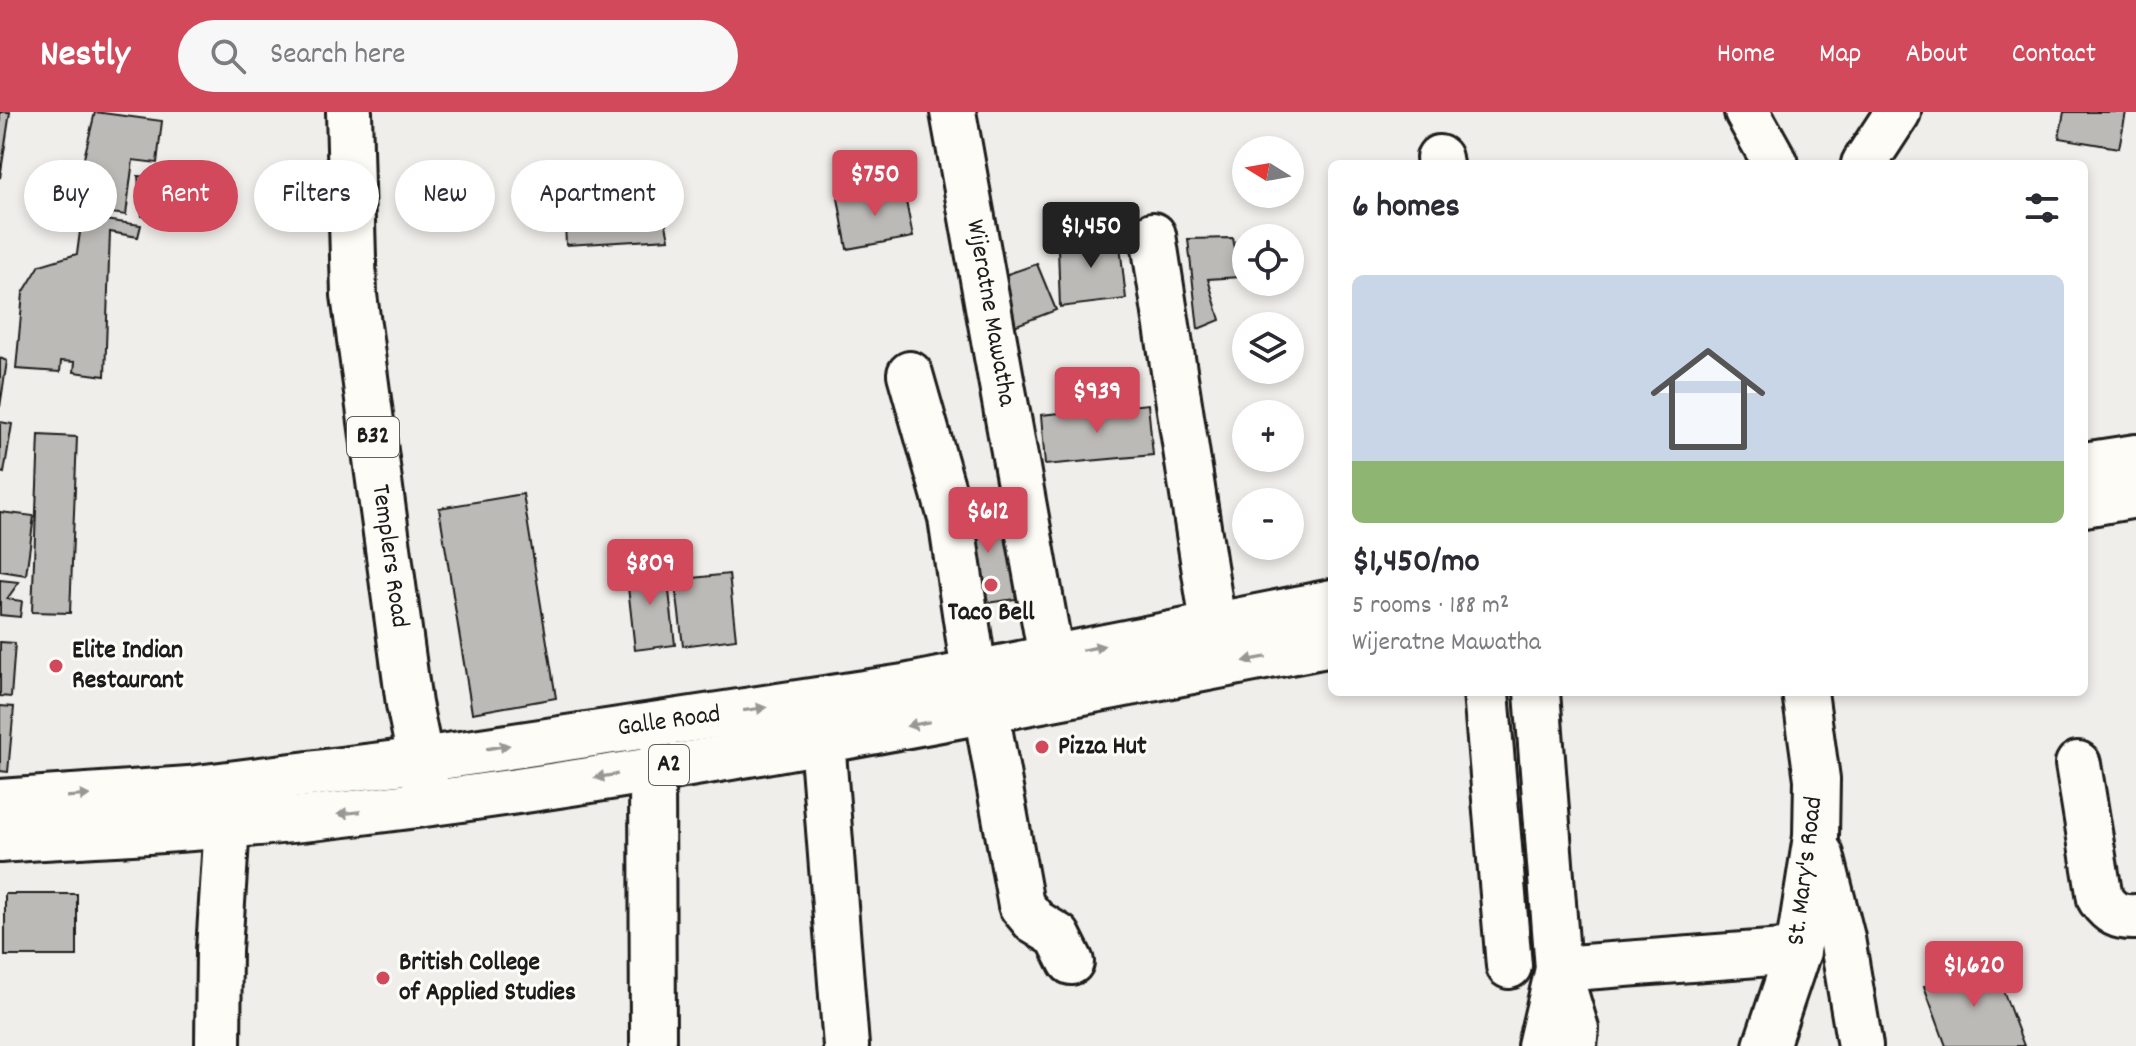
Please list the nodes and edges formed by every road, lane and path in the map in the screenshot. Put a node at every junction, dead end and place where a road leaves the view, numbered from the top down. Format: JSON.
{"nodes":[{"id":1,"x":349,"y":112,"type":"edge"},
{"id":2,"x":953,"y":112,"type":"edge"},
{"id":3,"x":1747,"y":112,"type":"edge"},
{"id":4,"x":1898,"y":112,"type":"edge"},
{"id":5,"x":1774,"y":160,"type":"edge"},
{"id":6,"x":1867,"y":160,"type":"edge"},
{"id":7,"x":1153,"y":235,"type":"dead end"},
{"id":8,"x":910,"y":374,"type":"dead end"},
{"id":9,"x":2136,"y":457,"type":"edge"},
{"id":10,"x":2088,"y":464,"type":"edge"},
{"id":11,"x":2136,"y":495,"type":"edge"},
{"id":12,"x":2088,"y":503,"type":"edge"},
{"id":13,"x":1328,"y":603,"type":"edge"},
{"id":14,"x":1213,"y":624,"type":"junction"},
{"id":15,"x":1328,"y":645,"type":"edge"},
{"id":16,"x":1051,"y":657,"type":"junction"},
{"id":17,"x":980,"y":692,"type":"junction"},
{"id":18,"x":1486,"y":696,"type":"edge"},
{"id":19,"x":1537,"y":696,"type":"edge"},
{"id":20,"x":1806,"y":696,"type":"edge"},
{"id":21,"x":822,"y":740,"type":"junction"},
{"id":22,"x":421,"y":760,"type":"junction"},
{"id":23,"x":2078,"y":764,"type":"dead end"},
{"id":24,"x":652,"y":768,"type":"junction"},
{"id":25,"x":0,"y":802,"type":"edge"},
{"id":26,"x":429,"y":803,"type":"junction"},
{"id":27,"x":227,"y":824,"type":"junction"},
{"id":28,"x":1816,"y":837,"type":"junction"},
{"id":29,"x":0,"y":840,"type":"edge"},
{"id":30,"x":2136,"y":917,"type":"edge"},
{"id":31,"x":1798,"y":951,"type":"junction"},
{"id":32,"x":1071,"y":962,"type":"dead end"},
{"id":33,"x":1509,"y":966,"type":"dead end"},
{"id":34,"x":1558,"y":969,"type":"junction"},
{"id":35,"x":218,"y":1046,"type":"edge"},
{"id":36,"x":653,"y":1046,"type":"edge"},
{"id":37,"x":846,"y":1046,"type":"edge"},
{"id":38,"x":1540,"y":1046,"type":"edge"},
{"id":39,"x":1574,"y":1046,"type":"edge"},
{"id":40,"x":1766,"y":1046,"type":"edge"},
{"id":41,"x":1860,"y":1046,"type":"edge"}],
"edges":[{"from":1,"to":22,"type":"main road","name":"Templers Road","number":"B32"},
{"from":2,"to":16,"type":"main road","name":"Wijeratne Mawatha"},
{"from":3,"to":5,"type":"main road"},
{"from":4,"to":6,"type":"main road"},
{"from":7,"to":14,"type":"main road"},
{"from":8,"to":17,"type":"main road"},
{"from":9,"to":10,"type":"main road"},
{"from":11,"to":12,"type":"main road"},
{"from":13,"to":14,"type":"main road","name":"Galle Road","number":"A2"},
{"from":16,"to":14,"type":"main road","name":"Galle Road","number":"A2","one_way":true},
{"from":15,"to":17,"type":"main road","name":"Galle Road","number":"A2","one_way":true},
{"from":16,"to":17,"type":"main road","name":"Galle Road","number":"A2"},
{"from":17,"to":21,"type":"main road","name":"Galle Road","number":"A2","one_way":true},
{"from":22,"to":17,"type":"main road","name":"Galle Road","number":"A2","one_way":true},
{"from":17,"to":32,"type":"main road"},
{"from":18,"to":33,"type":"main road"},
{"from":19,"to":34,"type":"main road"},
{"from":20,"to":28,"type":"main road","name":"St. Mary's Road"},
{"from":21,"to":24,"type":"main road","name":"Galle Road","number":"A2"},
{"from":21,"to":37,"type":"main road"},
{"from":25,"to":22,"type":"main road","name":"Galle Road","number":"A2","one_way":true},
{"from":22,"to":26,"type":"main road","name":"Templers Road"},
{"from":23,"to":30,"type":"main road"},
{"from":24,"to":26,"type":"main road","name":"Galle Road","number":"A2","one_way":true},
{"from":24,"to":36,"type":"main road"},
{"from":26,"to":27,"type":"main road","name":"Galle Road","number":"A2","one_way":true},
{"from":27,"to":29,"type":"main road","name":"Galle Road","number":"A2"},
{"from":27,"to":35,"type":"main road"},
{"from":28,"to":31,"type":"main road","name":"St. Mary's Road"},
{"from":28,"to":41,"type":"main road"},
{"from":31,"to":34,"type":"main road"},
{"from":31,"to":40,"type":"main road","name":"St. Mary's Road"},
{"from":34,"to":38,"type":"main road"},
{"from":34,"to":39,"type":"main road"}]}
